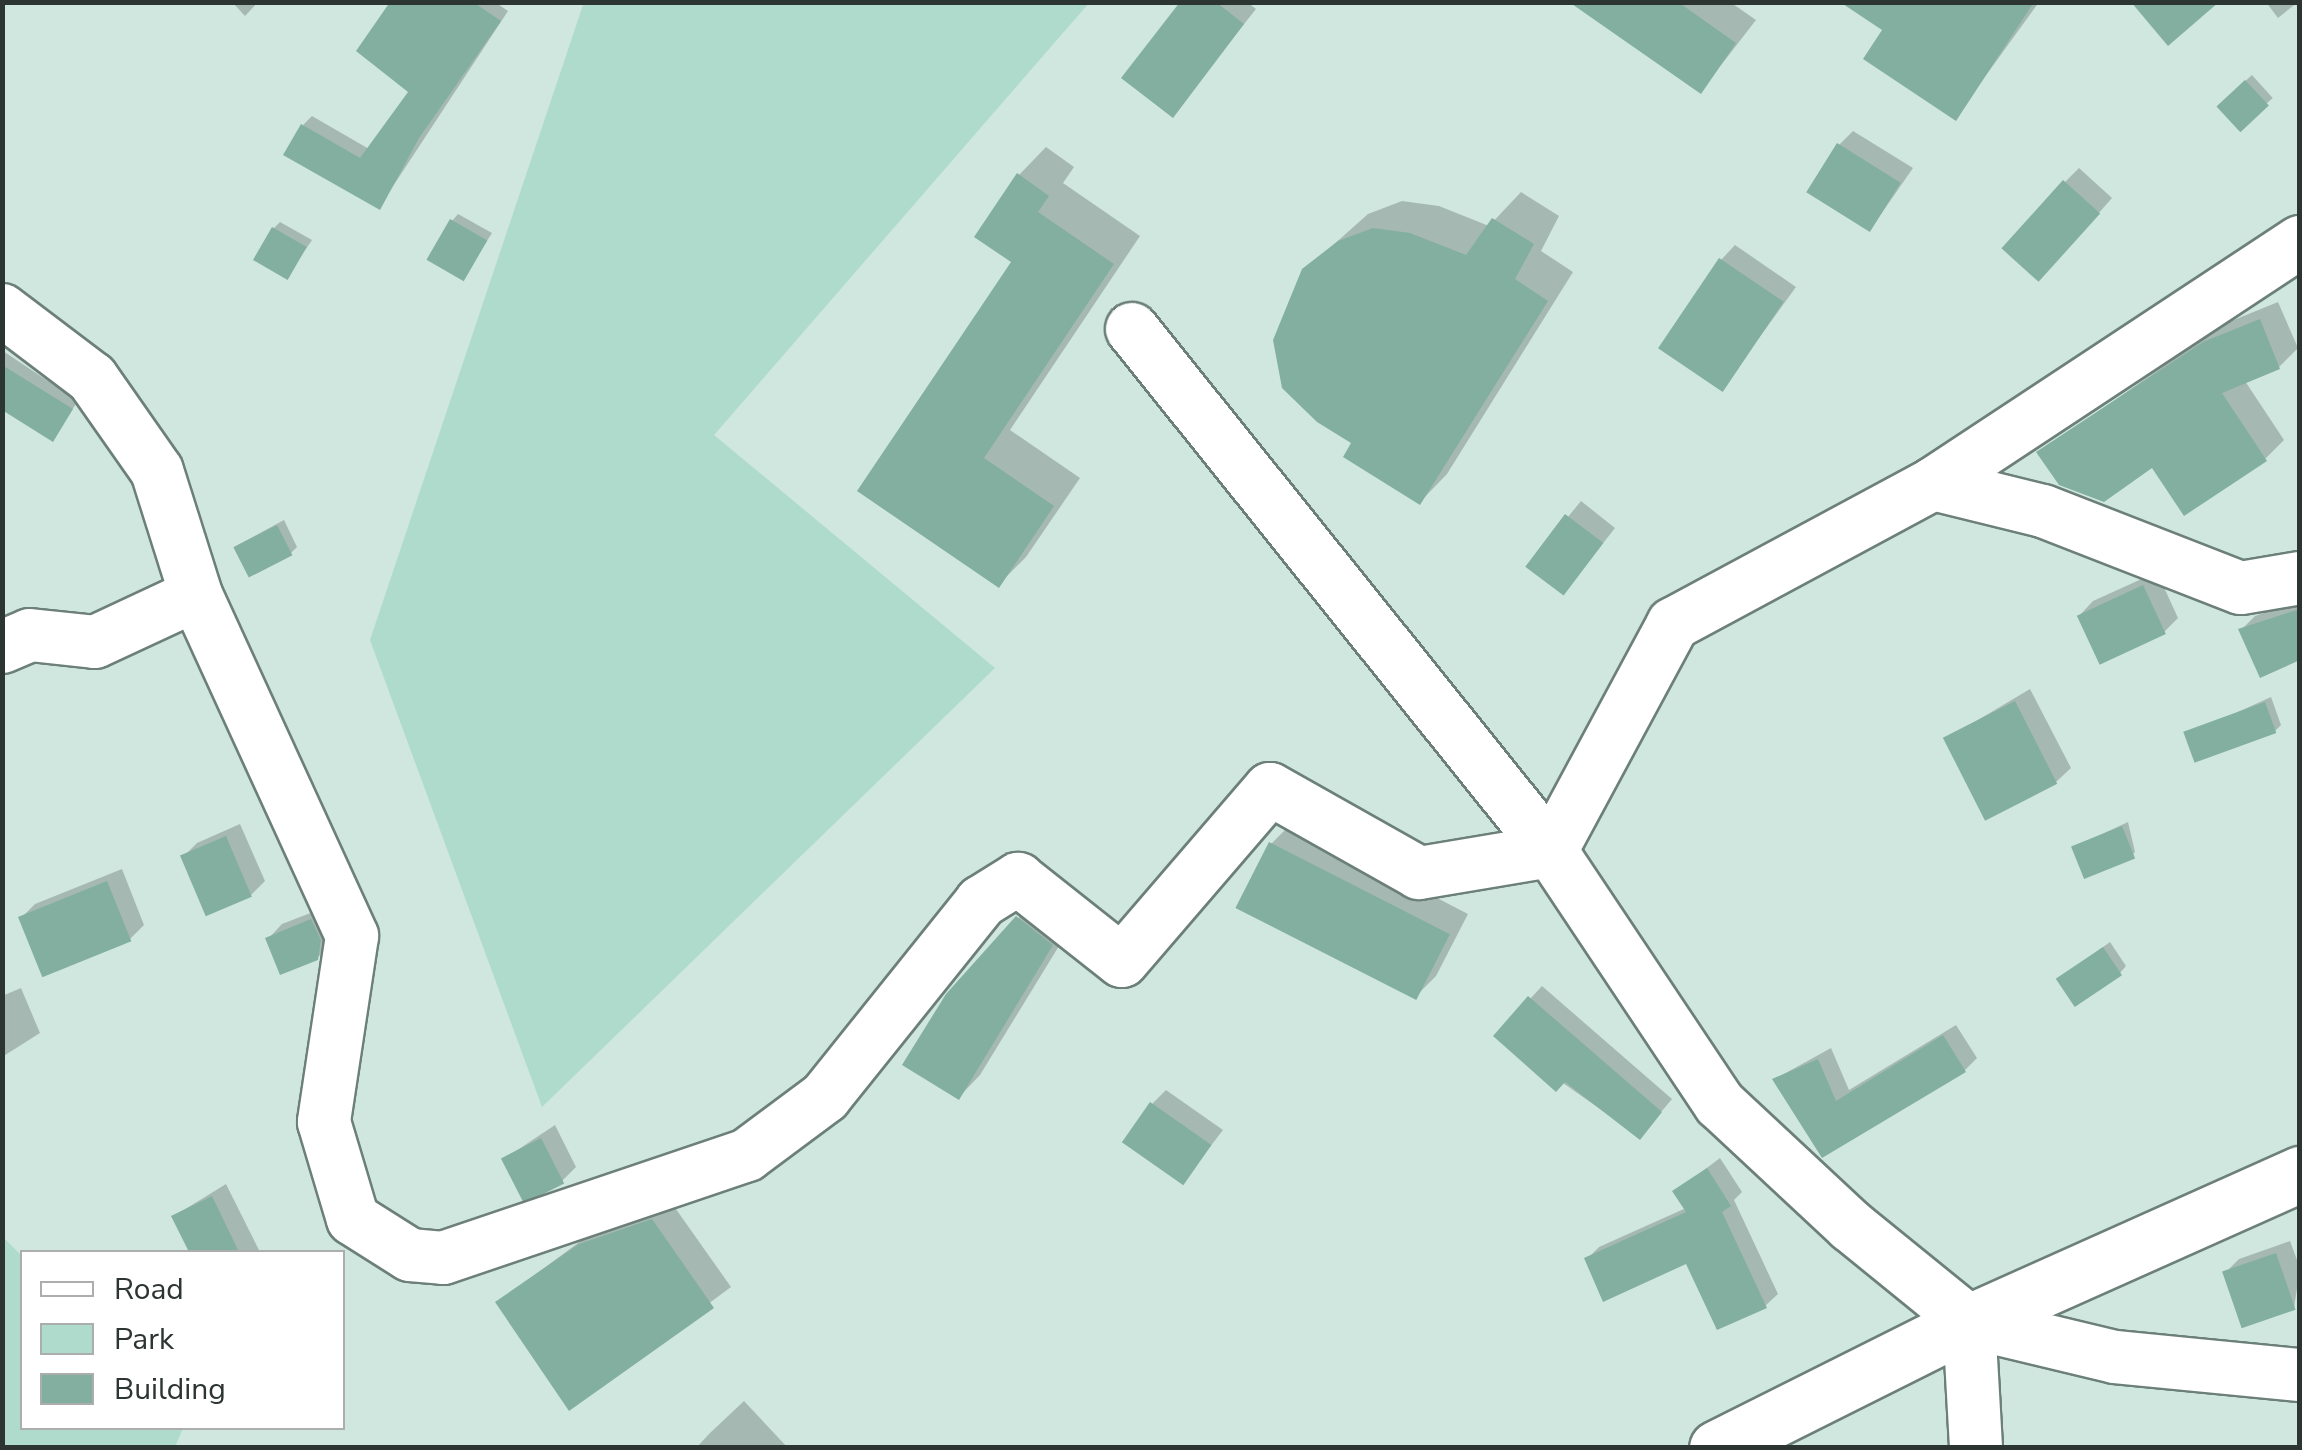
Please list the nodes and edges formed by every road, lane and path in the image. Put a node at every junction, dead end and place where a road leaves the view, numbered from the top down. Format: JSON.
{"nodes":[{"id":1,"x":2300,"y":242,"type":"edge"},
{"id":2,"x":2,"y":310,"type":"edge"},
{"id":3,"x":1132,"y":329,"type":"dead end"},
{"id":4,"x":1933,"y":484,"type":"junction"},
{"id":5,"x":2300,"y":578,"type":"edge"},
{"id":6,"x":196,"y":595,"type":"junction"},
{"id":7,"x":2,"y":646,"type":"edge"},
{"id":8,"x":1550,"y":852,"type":"junction"},
{"id":9,"x":2300,"y":1174,"type":"edge"},
{"id":10,"x":1969,"y":1322,"type":"junction"},
{"id":11,"x":2300,"y":1375,"type":"edge"},
{"id":12,"x":1717,"y":1448,"type":"edge"},
{"id":13,"x":1976,"y":1448,"type":"edge"}],
"edges":[{"from":1,"to":4,"type":"street"},
{"from":2,"to":6,"type":"street"},
{"from":3,"to":8,"type":"street"},
{"from":4,"to":5,"type":"street"},
{"from":4,"to":8,"type":"street"},
{"from":6,"to":7,"type":"street"},
{"from":6,"to":8,"type":"street"},
{"from":8,"to":10,"type":"street"},
{"from":9,"to":10,"type":"street"},
{"from":10,"to":11,"type":"street"},
{"from":10,"to":12,"type":"street"},
{"from":10,"to":13,"type":"street"}]}
